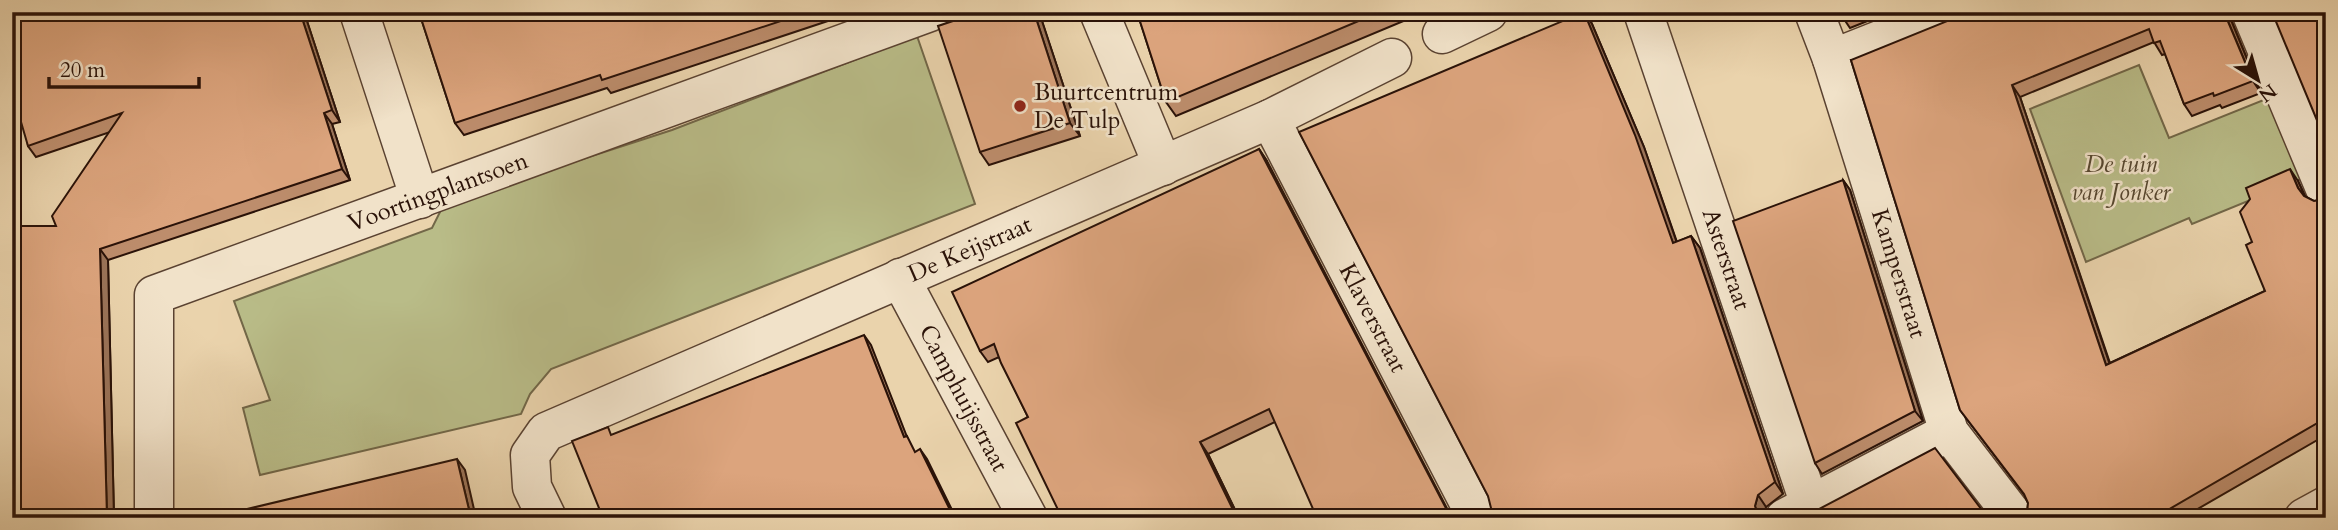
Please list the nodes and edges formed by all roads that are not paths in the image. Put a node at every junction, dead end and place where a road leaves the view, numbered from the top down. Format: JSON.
{"nodes":[{"id":1,"x":359,"y":12,"type":"edge"},
{"id":2,"x":930,"y":12,"type":"edge"},
{"id":3,"x":1099,"y":12,"type":"edge"},
{"id":4,"x":1643,"y":12,"type":"edge"},
{"id":5,"x":1814,"y":12,"type":"edge"},
{"id":6,"x":1950,"y":12,"type":"edge"},
{"id":7,"x":2251,"y":12,"type":"edge"},
{"id":8,"x":1392,"y":58,"type":"dead end"},
{"id":9,"x":1832,"y":59,"type":"junction"},
{"id":10,"x":1270,"y":119,"type":"junction"},
{"id":11,"x":1163,"y":166,"type":"junction"},
{"id":12,"x":2326,"y":191,"type":"edge"},
{"id":13,"x":420,"y":199,"type":"junction"},
{"id":14,"x":900,"y":278,"type":"junction"},
{"id":15,"x":1949,"y":432,"type":"junction"},
{"id":16,"x":2326,"y":506,"type":"edge"},
{"id":17,"x":1797,"y":511,"type":"edge"},
{"id":18,"x":154,"y":518,"type":"edge"},
{"id":19,"x":547,"y":518,"type":"edge"},
{"id":20,"x":1028,"y":518,"type":"edge"},
{"id":21,"x":1477,"y":518,"type":"edge"},
{"id":22,"x":2015,"y":518,"type":"edge"},
{"id":23,"x":2305,"y":518,"type":"edge"}],
"edges":[{"from":1,"to":13,"type":"street"},
{"from":2,"to":13,"type":"street","name":"Voortingplantsoen"},
{"from":3,"to":11,"type":"street"},
{"from":4,"to":17,"type":"street","name":"Asterstraat"},
{"from":5,"to":9,"type":"street","name":"Kamperstraat"},
{"from":6,"to":9,"type":"street"},
{"from":7,"to":12,"type":"street"},
{"from":8,"to":10,"type":"street","name":"De Keijstraat"},
{"from":9,"to":15,"type":"street","name":"Kamperstraat"},
{"from":10,"to":11,"type":"street","name":"De Keijstraat"},
{"from":10,"to":21,"type":"street","name":"Klaverstraat"},
{"from":11,"to":14,"type":"street","name":"De Keijstraat"},
{"from":13,"to":18,"type":"street","name":"Voortingplantsoen"},
{"from":14,"to":19,"type":"street","name":"De Keijstraat"},
{"from":14,"to":20,"type":"street","name":"Camphuijsstraat"},
{"from":15,"to":17,"type":"street"},
{"from":15,"to":22,"type":"street","name":"Kamperstraat"},
{"from":16,"to":23,"type":"street"}]}
